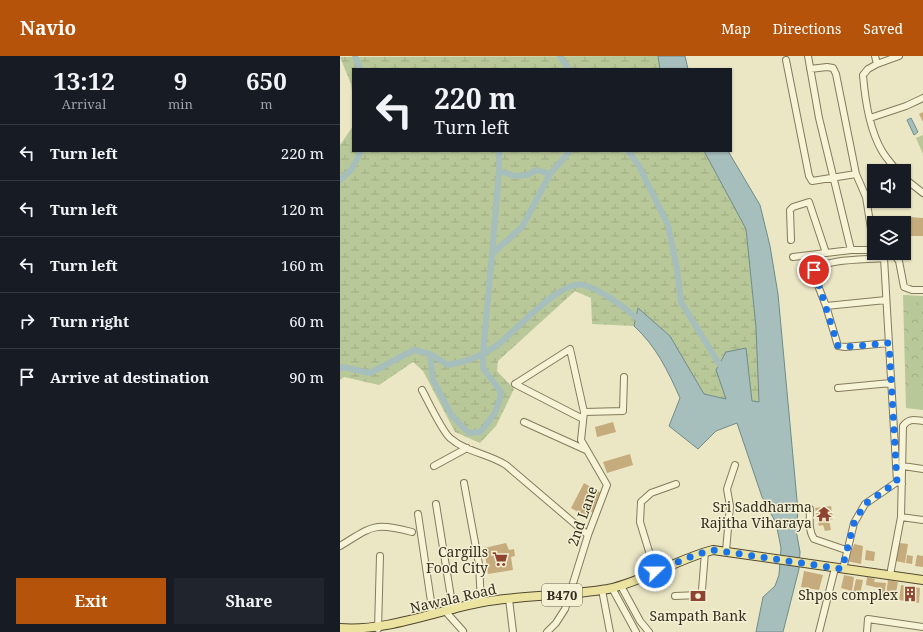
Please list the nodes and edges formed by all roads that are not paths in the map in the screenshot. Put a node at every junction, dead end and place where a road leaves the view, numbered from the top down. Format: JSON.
{"nodes":[{"id":1,"x":808,"y":56,"type":"edge"},
{"id":2,"x":875,"y":56,"type":"edge"},
{"id":3,"x":899,"y":56,"type":"edge"},
{"id":4,"x":786,"y":60,"type":"dead end"},
{"id":5,"x":877,"y":64,"type":"junction"},
{"id":6,"x":810,"y":69,"type":"junction"},
{"id":7,"x":923,"y":98,"type":"edge"},
{"id":8,"x":870,"y":118,"type":"junction"},
{"id":9,"x":892,"y":164,"type":"edge"},
{"id":10,"x":856,"y":174,"type":"junction"},
{"id":11,"x":834,"y":178,"type":"junction"},
{"id":12,"x":911,"y":183,"type":"edge"},
{"id":13,"x":923,"y":192,"type":"edge"},
{"id":14,"x":869,"y":216,"type":"edge"},
{"id":15,"x":791,"y":240,"type":"dead end"},
{"id":16,"x":867,"y":249,"type":"edge"},
{"id":17,"x":851,"y":250,"type":"junction"},
{"id":18,"x":826,"y":253,"type":"junction"},
{"id":19,"x":793,"y":257,"type":"dead end"},
{"id":20,"x":898,"y":260,"type":"edge"},
{"id":21,"x":923,"y":290,"type":"edge"},
{"id":22,"x":886,"y":300,"type":"junction"},
{"id":23,"x":826,"y":306,"type":"junction"},
{"id":24,"x":889,"y":343,"type":"junction"},
{"id":25,"x":624,"y":377,"type":"dead end"},
{"id":26,"x":891,"y":383,"type":"junction"},
{"id":27,"x":838,"y":388,"type":"dead end"},
{"id":28,"x":422,"y":390,"type":"dead end"},
{"id":29,"x":584,"y":412,"type":"junction"},
{"id":30,"x":583,"y":419,"type":"junction"},
{"id":31,"x":923,"y":421,"type":"edge"},
{"id":32,"x":524,"y":422,"type":"dead end"},
{"id":33,"x":467,"y":448,"type":"junction"},
{"id":34,"x":586,"y":450,"type":"junction"},
{"id":35,"x":735,"y":465,"type":"dead end"},
{"id":36,"x":434,"y":466,"type":"dead end"},
{"id":37,"x":903,"y":466,"type":"junction"},
{"id":38,"x":923,"y":469,"type":"edge"},
{"id":39,"x":464,"y":483,"type":"dead end"},
{"id":40,"x":899,"y":483,"type":"junction"},
{"id":41,"x":676,"y":484,"type":"dead end"},
{"id":42,"x":436,"y":504,"type":"dead end"},
{"id":43,"x":810,"y":509,"type":"dead end"},
{"id":44,"x":418,"y":514,"type":"dead end"},
{"id":45,"x":901,"y":518,"type":"junction"},
{"id":46,"x":923,"y":520,"type":"edge"},
{"id":47,"x":412,"y":532,"type":"dead end"},
{"id":48,"x":588,"y":535,"type":"junction"},
{"id":49,"x":340,"y":546,"type":"edge"},
{"id":50,"x":846,"y":550,"type":"junction"},
{"id":51,"x":726,"y":551,"type":"junction"},
{"id":52,"x":705,"y":552,"type":"junction"},
{"id":53,"x":380,"y":556,"type":"dead end"},
{"id":54,"x":839,"y":568,"type":"junction"},
{"id":55,"x":655,"y":571,"type":"junction"},
{"id":56,"x":890,"y":575,"type":"junction"},
{"id":57,"x":923,"y":580,"type":"edge"},
{"id":58,"x":621,"y":586,"type":"junction"},
{"id":59,"x":612,"y":588,"type":"junction"},
{"id":60,"x":602,"y":590,"type":"junction"},
{"id":61,"x":568,"y":594,"type":"junction"},
{"id":62,"x":675,"y":596,"type":"dead end"},
{"id":63,"x":510,"y":599,"type":"junction"},
{"id":64,"x":481,"y":603,"type":"junction"},
{"id":65,"x":450,"y":611,"type":"junction"},
{"id":66,"x":433,"y":615,"type":"junction"},
{"id":67,"x":340,"y":626,"type":"edge"},
{"id":68,"x":923,"y":627,"type":"edge"},
{"id":69,"x":378,"y":629,"type":"junction"},
{"id":70,"x":463,"y":631,"type":"edge"},
{"id":71,"x":352,"y":632,"type":"edge"},
{"id":72,"x":513,"y":632,"type":"edge"},
{"id":73,"x":547,"y":632,"type":"edge"},
{"id":74,"x":610,"y":632,"type":"edge"},
{"id":75,"x":636,"y":632,"type":"edge"},
{"id":76,"x":649,"y":632,"type":"edge"},
{"id":77,"x":819,"y":632,"type":"edge"},
{"id":78,"x":867,"y":632,"type":"edge"}],
"edges":[{"from":1,"to":6,"type":"street"},
{"from":2,"to":5,"type":"street"},
{"from":3,"to":5,"type":"street"},
{"from":4,"to":11,"type":"street"},
{"from":5,"to":8,"type":"street"},
{"from":6,"to":10,"type":"street"},
{"from":6,"to":11,"type":"street"},
{"from":7,"to":8,"type":"street"},
{"from":8,"to":9,"type":"street"},
{"from":10,"to":11,"type":"street"},
{"from":10,"to":14,"type":"street"},
{"from":11,"to":17,"type":"street"},
{"from":12,"to":13,"type":"street"},
{"from":15,"to":18,"type":"street"},
{"from":16,"to":17,"type":"street"},
{"from":17,"to":18,"type":"street"},
{"from":18,"to":19,"type":"street"},
{"from":20,"to":21,"type":"street"},
{"from":22,"to":23,"type":"street"},
{"from":22,"to":23,"type":"street"},
{"from":22,"to":24,"type":"street"},
{"from":23,"to":24,"type":"street"},
{"from":24,"to":26,"type":"street"},
{"from":25,"to":29,"type":"street"},
{"from":26,"to":27,"type":"street"},
{"from":26,"to":40,"type":"street"},
{"from":28,"to":33,"type":"street"},
{"from":29,"to":30,"type":"street","name":"2nd Lane"},
{"from":29,"to":30,"type":"street","name":"2nd Lane"},
{"from":30,"to":34,"type":"street","name":"2nd Lane"},
{"from":31,"to":37,"type":"street"},
{"from":32,"to":34,"type":"street"},
{"from":33,"to":36,"type":"street"},
{"from":33,"to":48,"type":"street"},
{"from":34,"to":48,"type":"street","name":"2nd Lane"},
{"from":35,"to":51,"type":"street"},
{"from":37,"to":38,"type":"street"},
{"from":37,"to":40,"type":"street"},
{"from":39,"to":64,"type":"street"},
{"from":40,"to":45,"type":"street"},
{"from":40,"to":50,"type":"street"},
{"from":41,"to":55,"type":"street"},
{"from":42,"to":65,"type":"street"},
{"from":43,"to":50,"type":"street"},
{"from":44,"to":66,"type":"street"},
{"from":45,"to":46,"type":"street"},
{"from":45,"to":56,"type":"street"},
{"from":47,"to":49,"type":"street"},
{"from":48,"to":61,"type":"street","name":"2nd Lane"},
{"from":50,"to":54,"type":"street"},
{"from":51,"to":52,"type":"main road","name":"Nawala Road","number":"B470"},
{"from":51,"to":54,"type":"main road","name":"Nawala Road","number":"B470"},
{"from":52,"to":55,"type":"main road","name":"Nawala Road","number":"B470"},
{"from":52,"to":62,"type":"street"},
{"from":53,"to":69,"type":"street"},
{"from":54,"to":56,"type":"main road","name":"Nawala Road","number":"B470"},
{"from":54,"to":77,"type":"street"},
{"from":55,"to":58,"type":"main road","name":"Nawala Road","number":"B470"},
{"from":56,"to":57,"type":"main road","name":"Nawala Road","number":"B470"},
{"from":58,"to":59,"type":"main road","name":"Nawala Road","number":"B470"},
{"from":58,"to":76,"type":"street"},
{"from":59,"to":60,"type":"main road","name":"Nawala Road","number":"B470"},
{"from":59,"to":75,"type":"street"},
{"from":60,"to":61,"type":"main road","name":"Nawala Road","number":"B470"},
{"from":60,"to":74,"type":"street"},
{"from":61,"to":63,"type":"main road","name":"Nawala Road","number":"B470"},
{"from":61,"to":73,"type":"street","name":"2nd Lane"},
{"from":63,"to":64,"type":"main road","name":"Nawala Road","number":"B470"},
{"from":63,"to":72,"type":"street"},
{"from":64,"to":65,"type":"main road","name":"Nawala Road","number":"B470"},
{"from":65,"to":66,"type":"main road","name":"Nawala Road","number":"B470"},
{"from":65,"to":70,"type":"street"},
{"from":66,"to":69,"type":"main road","name":"Nawala Road","number":"B470"},
{"from":67,"to":71,"type":"main road","name":"Nawala Road","number":"B470"},
{"from":68,"to":78,"type":"street"},
{"from":69,"to":71,"type":"main road","name":"Nawala Road","number":"B470"}]}
